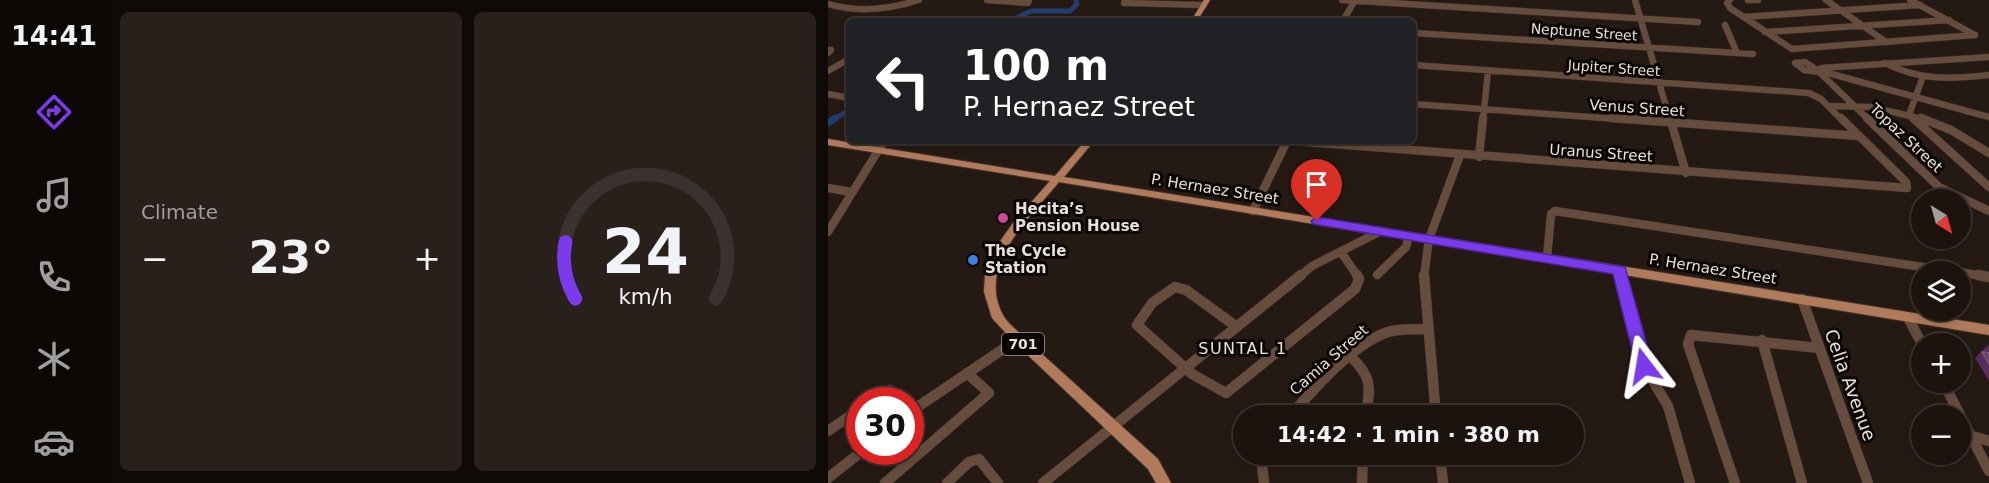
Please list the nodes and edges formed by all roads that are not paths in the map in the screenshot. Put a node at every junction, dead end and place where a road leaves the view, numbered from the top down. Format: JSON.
{"nodes":[{"id":1,"x":919,"y":0,"type":"edge"},
{"id":2,"x":987,"y":0,"type":"edge"},
{"id":3,"x":1029,"y":0,"type":"edge"},
{"id":4,"x":1341,"y":0,"type":"edge"},
{"id":5,"x":1355,"y":0,"type":"edge"},
{"id":6,"x":1635,"y":0,"type":"edge"},
{"id":7,"x":1730,"y":0,"type":"edge"},
{"id":8,"x":1748,"y":0,"type":"edge"},
{"id":9,"x":1758,"y":0,"type":"edge"},
{"id":10,"x":1826,"y":0,"type":"edge"},
{"id":11,"x":1910,"y":0,"type":"edge"},
{"id":12,"x":1206,"y":2,"type":"edge"},
{"id":13,"x":1124,"y":3,"type":"dead end"},
{"id":14,"x":828,"y":4,"type":"edge"},
{"id":15,"x":1920,"y":5,"type":"junction"},
{"id":16,"x":838,"y":7,"type":"junction"},
{"id":17,"x":1840,"y":10,"type":"junction"},
{"id":18,"x":828,"y":12,"type":"edge"},
{"id":19,"x":1743,"y":17,"type":"junction"},
{"id":20,"x":1196,"y":18,"type":"edge"},
{"id":21,"x":1345,"y":18,"type":"edge"},
{"id":22,"x":1640,"y":18,"type":"junction"},
{"id":23,"x":1949,"y":20,"type":"junction"},
{"id":24,"x":1698,"y":21,"type":"dead end"},
{"id":25,"x":1725,"y":25,"type":"dead end"},
{"id":26,"x":1862,"y":26,"type":"junction"},
{"id":27,"x":1765,"y":32,"type":"junction"},
{"id":28,"x":1416,"y":33,"type":"edge"},
{"id":29,"x":1886,"y":42,"type":"junction"},
{"id":30,"x":1648,"y":48,"type":"junction"},
{"id":31,"x":1737,"y":53,"type":"junction"},
{"id":32,"x":1753,"y":54,"type":"dead end"},
{"id":33,"x":1989,"y":57,"type":"edge"},
{"id":34,"x":846,"y":61,"type":"edge"},
{"id":35,"x":1885,"y":63,"type":"junction"},
{"id":36,"x":1416,"y":65,"type":"edge"},
{"id":37,"x":1488,"y":70,"type":"junction"},
{"id":38,"x":828,"y":71,"type":"edge"},
{"id":39,"x":1817,"y":71,"type":"junction"},
{"id":40,"x":1989,"y":75,"type":"edge"},
{"id":41,"x":1922,"y":79,"type":"junction"},
{"id":42,"x":1659,"y":83,"type":"junction"},
{"id":43,"x":828,"y":94,"type":"edge"},
{"id":44,"x":846,"y":97,"type":"edge"},
{"id":45,"x":1915,"y":97,"type":"junction"},
{"id":46,"x":1416,"y":105,"type":"edge"},
{"id":47,"x":1851,"y":105,"type":"junction"},
{"id":48,"x":1828,"y":106,"type":"junction"},
{"id":49,"x":1485,"y":110,"type":"junction"},
{"id":50,"x":1909,"y":115,"type":"junction"},
{"id":51,"x":1989,"y":117,"type":"edge"},
{"id":52,"x":1670,"y":124,"type":"junction"},
{"id":53,"x":1859,"y":136,"type":"junction"},
{"id":54,"x":828,"y":142,"type":"edge"},
{"id":55,"x":882,"y":144,"type":"edge"},
{"id":56,"x":1087,"y":144,"type":"edge"},
{"id":57,"x":1286,"y":144,"type":"edge"},
{"id":58,"x":1329,"y":144,"type":"edge"},
{"id":59,"x":877,"y":150,"type":"junction"},
{"id":60,"x":1989,"y":153,"type":"edge"},
{"id":61,"x":1460,"y":155,"type":"junction"},
{"id":62,"x":1479,"y":157,"type":"junction"},
{"id":63,"x":1686,"y":173,"type":"junction"},
{"id":64,"x":1057,"y":179,"type":"junction"},
{"id":65,"x":1989,"y":187,"type":"edge"},
{"id":66,"x":828,"y":188,"type":"edge"},
{"id":67,"x":851,"y":192,"type":"junction"},
{"id":68,"x":1253,"y":211,"type":"junction"},
{"id":69,"x":1989,"y":211,"type":"edge"},
{"id":70,"x":1382,"y":231,"type":"junction"},
{"id":71,"x":828,"y":232,"type":"edge"},
{"id":72,"x":1409,"y":236,"type":"junction"},
{"id":73,"x":1430,"y":239,"type":"junction"},
{"id":74,"x":1341,"y":252,"type":"junction"},
{"id":75,"x":1547,"y":258,"type":"junction"},
{"id":76,"x":1911,"y":265,"type":"edge"},
{"id":77,"x":1620,"y":270,"type":"junction"},
{"id":78,"x":1971,"y":274,"type":"edge"},
{"id":79,"x":1377,"y":275,"type":"dead end"},
{"id":80,"x":1989,"y":277,"type":"edge"},
{"id":81,"x":1802,"y":299,"type":"junction"},
{"id":82,"x":1908,"y":318,"type":"junction"},
{"id":83,"x":1237,"y":327,"type":"junction"},
{"id":84,"x":1427,"y":329,"type":"junction"},
{"id":85,"x":1989,"y":330,"type":"edge"},
{"id":86,"x":1916,"y":333,"type":"edge"},
{"id":87,"x":1018,"y":339,"type":"junction"},
{"id":88,"x":1762,"y":340,"type":"junction"},
{"id":89,"x":1819,"y":348,"type":"junction"},
{"id":90,"x":1352,"y":357,"type":"junction"},
{"id":91,"x":1185,"y":368,"type":"junction"},
{"id":92,"x":967,"y":373,"type":"junction"},
{"id":93,"x":1949,"y":393,"type":"edge"},
{"id":94,"x":924,"y":400,"type":"edge"},
{"id":95,"x":1302,"y":405,"type":"edge"},
{"id":96,"x":1367,"y":405,"type":"edge"},
{"id":97,"x":1435,"y":405,"type":"edge"},
{"id":98,"x":846,"y":419,"type":"edge"},
{"id":99,"x":1114,"y":427,"type":"junction"},
{"id":100,"x":828,"y":431,"type":"edge"},
{"id":101,"x":1972,"y":436,"type":"junction"},
{"id":102,"x":1989,"y":441,"type":"edge"},
{"id":103,"x":846,"y":464,"type":"edge"},
{"id":104,"x":1262,"y":465,"type":"edge"},
{"id":105,"x":1363,"y":465,"type":"edge"},
{"id":106,"x":1441,"y":465,"type":"edge"},
{"id":107,"x":1989,"y":471,"type":"edge"},
{"id":108,"x":828,"y":478,"type":"edge"},
{"id":109,"x":885,"y":483,"type":"edge"},
{"id":110,"x":947,"y":483,"type":"edge"},
{"id":111,"x":998,"y":483,"type":"edge"},
{"id":112,"x":1043,"y":483,"type":"edge"},
{"id":113,"x":1164,"y":483,"type":"edge"},
{"id":114,"x":1264,"y":483,"type":"edge"},
{"id":115,"x":1362,"y":483,"type":"edge"},
{"id":116,"x":1443,"y":483,"type":"edge"},
{"id":117,"x":1690,"y":483,"type":"edge"},
{"id":118,"x":1735,"y":483,"type":"edge"},
{"id":119,"x":1803,"y":483,"type":"edge"},
{"id":120,"x":1868,"y":483,"type":"edge"}],
"edges":[{"from":1,"to":16,"type":"street"},
{"from":2,"to":3,"type":"street"},
{"from":4,"to":5,"type":"street"},
{"from":5,"to":21,"type":"street"},
{"from":5,"to":22,"type":"street"},
{"from":6,"to":22,"type":"street"},
{"from":7,"to":19,"type":"street"},
{"from":8,"to":9,"type":"street"},
{"from":10,"to":17,"type":"street"},
{"from":11,"to":15,"type":"street"},
{"from":12,"to":13,"type":"street"},
{"from":12,"to":20,"type":"main road"},
{"from":14,"to":16,"type":"street"},
{"from":15,"to":17,"type":"street"},
{"from":15,"to":23,"type":"street"},
{"from":16,"to":18,"type":"street"},
{"from":17,"to":19,"type":"street"},
{"from":17,"to":26,"type":"street"},
{"from":19,"to":27,"type":"street"},
{"from":22,"to":24,"type":"street"},
{"from":22,"to":30,"type":"street"},
{"from":23,"to":26,"type":"street"},
{"from":23,"to":29,"type":"street"},
{"from":25,"to":31,"type":"street"},
{"from":26,"to":27,"type":"street"},
{"from":26,"to":29,"type":"street"},
{"from":27,"to":29,"type":"street"},
{"from":28,"to":30,"type":"street","name":"Neptune Street"},
{"from":30,"to":31,"type":"street","name":"Neptune Street"},
{"from":30,"to":42,"type":"street"},
{"from":31,"to":32,"type":"street","name":"Neptune Street"},
{"from":33,"to":35,"type":"street"},
{"from":34,"to":38,"type":"street"},
{"from":35,"to":39,"type":"street"},
{"from":35,"to":41,"type":"street"},
{"from":36,"to":37,"type":"street","name":"Jupiter Street"},
{"from":37,"to":42,"type":"street","name":"Jupiter Street"},
{"from":37,"to":49,"type":"street"},
{"from":39,"to":45,"type":"street"},
{"from":39,"to":47,"type":"street","name":"Topaz Street"},
{"from":40,"to":41,"type":"street"},
{"from":41,"to":45,"type":"street"},
{"from":42,"to":48,"type":"street","name":"Jupiter Street"},
{"from":42,"to":52,"type":"street"},
{"from":43,"to":44,"type":"street"},
{"from":45,"to":50,"type":"street"},
{"from":45,"to":51,"type":"street"},
{"from":46,"to":49,"type":"street","name":"Venus Street"},
{"from":47,"to":48,"type":"street"},
{"from":47,"to":50,"type":"street"},
{"from":47,"to":69,"type":"street","name":"Topaz Street"},
{"from":48,"to":53,"type":"street"},
{"from":49,"to":52,"type":"street","name":"Venus Street"},
{"from":49,"to":62,"type":"street"},
{"from":50,"to":60,"type":"street"},
{"from":50,"to":65,"type":"street"},
{"from":52,"to":53,"type":"street","name":"Venus Street"},
{"from":52,"to":63,"type":"street"},
{"from":53,"to":63,"type":"street","name":"Uranus Street"},
{"from":54,"to":59,"type":"main road","name":"P. Hernaez Street"},
{"from":55,"to":59,"type":"street"},
{"from":56,"to":64,"type":"main road","number":"701"},
{"from":57,"to":68,"type":"street"},
{"from":58,"to":61,"type":"street","name":"Uranus Street"},
{"from":59,"to":64,"type":"main road","name":"P. Hernaez Street"},
{"from":59,"to":67,"type":"street"},
{"from":61,"to":62,"type":"street","name":"Uranus Street"},
{"from":61,"to":73,"type":"street"},
{"from":62,"to":63,"type":"street","name":"Uranus Street"},
{"from":64,"to":68,"type":"main road","name":"P. Hernaez Street"},
{"from":64,"to":87,"type":"main road","number":"701"},
{"from":66,"to":67,"type":"street"},
{"from":67,"to":71,"type":"street"},
{"from":68,"to":70,"type":"main road","name":"P. Hernaez Street"},
{"from":70,"to":72,"type":"main road","name":"P. Hernaez Street"},
{"from":70,"to":74,"type":"street"},
{"from":72,"to":73,"type":"main road","name":"P. Hernaez Street"},
{"from":72,"to":79,"type":"street"},
{"from":73,"to":75,"type":"main road","name":"P. Hernaez Street"},
{"from":73,"to":84,"type":"street"},
{"from":74,"to":83,"type":"street"},
{"from":74,"to":91,"type":"street"},
{"from":75,"to":76,"type":"street"},
{"from":75,"to":77,"type":"main road","name":"P. Hernaez Street"},
{"from":77,"to":81,"type":"main road","name":"P. Hernaez Street"},
{"from":77,"to":117,"type":"street"},
{"from":78,"to":80,"type":"street"},
{"from":81,"to":82,"type":"main road","name":"P. Hernaez Street"},
{"from":81,"to":89,"type":"street","name":"Celia Avenue"},
{"from":82,"to":85,"type":"main road","name":"P. Hernaez Street"},
{"from":82,"to":86,"type":"street"},
{"from":83,"to":91,"type":"street"},
{"from":83,"to":91,"type":"street"},
{"from":84,"to":90,"type":"street","name":"Camia Street"},
{"from":84,"to":97,"type":"street"},
{"from":87,"to":92,"type":"street"},
{"from":87,"to":99,"type":"main road","number":"701"},
{"from":88,"to":89,"type":"street"},
{"from":88,"to":118,"type":"street"},
{"from":88,"to":119,"type":"street"},
{"from":89,"to":120,"type":"street","name":"Celia Avenue"},
{"from":90,"to":95,"type":"street","name":"Camia Street"},
{"from":90,"to":96,"type":"street"},
{"from":91,"to":99,"type":"street"},
{"from":92,"to":94,"type":"street"},
{"from":92,"to":109,"type":"street"},
{"from":93,"to":101,"type":"street"},
{"from":98,"to":100,"type":"street"},
{"from":99,"to":112,"type":"street"},
{"from":99,"to":113,"type":"main road","number":"701"},
{"from":101,"to":102,"type":"street"},
{"from":101,"to":107,"type":"street"},
{"from":103,"to":108,"type":"street"},
{"from":104,"to":114,"type":"street"},
{"from":105,"to":115,"type":"street"},
{"from":106,"to":116,"type":"street"},
{"from":110,"to":111,"type":"street"}]}
